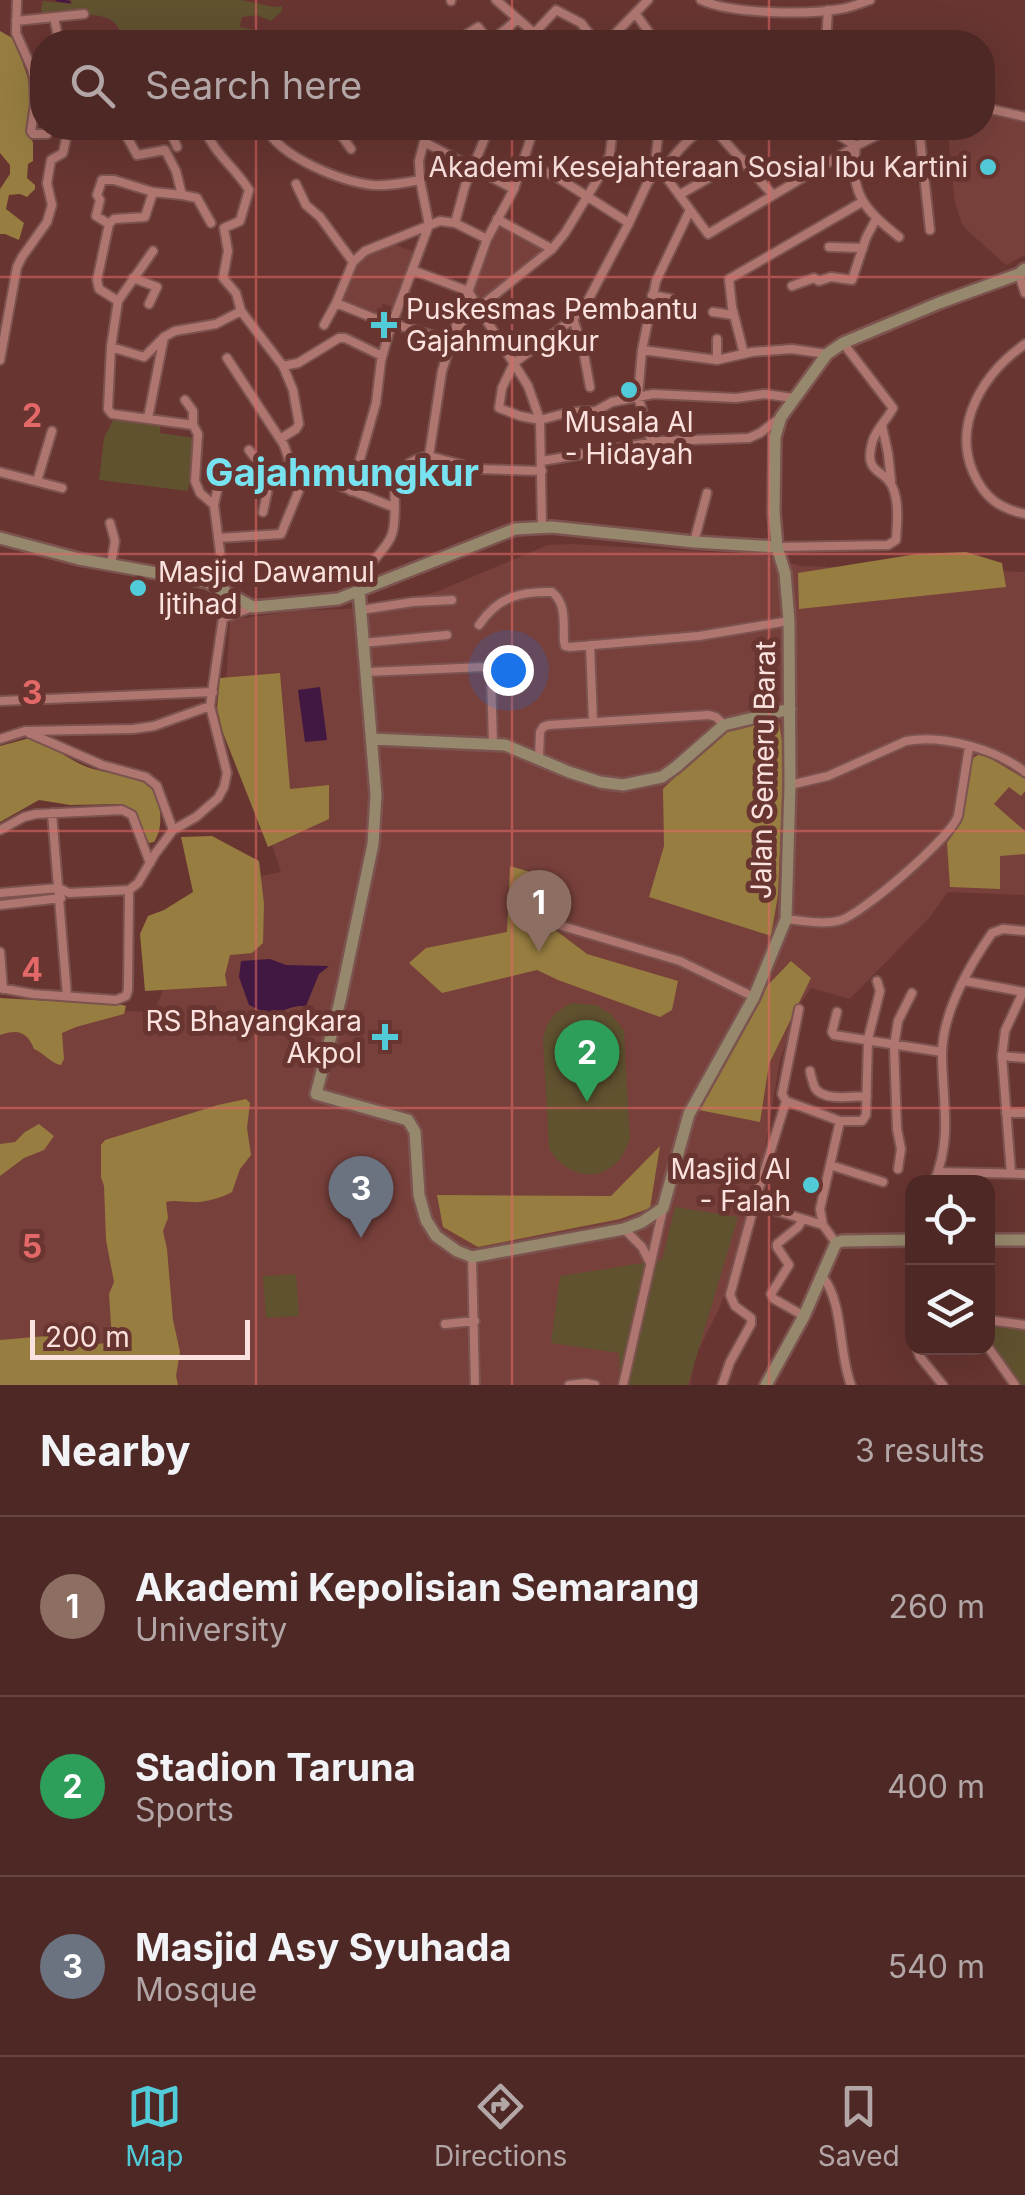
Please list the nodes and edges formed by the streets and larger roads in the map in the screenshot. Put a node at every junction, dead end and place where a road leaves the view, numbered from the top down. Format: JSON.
{"nodes":[{"id":1,"x":17,"y":0,"type":"edge"},
{"id":2,"x":496,"y":0,"type":"edge"},
{"id":3,"x":552,"y":0,"type":"edge"},
{"id":4,"x":648,"y":0,"type":"edge"},
{"id":5,"x":701,"y":0,"type":"edge"},
{"id":6,"x":870,"y":0,"type":"edge"},
{"id":7,"x":556,"y":10,"type":"junction"},
{"id":8,"x":828,"y":10,"type":"junction"},
{"id":9,"x":635,"y":13,"type":"junction"},
{"id":10,"x":84,"y":14,"type":"dead end"},
{"id":11,"x":54,"y":17,"type":"junction"},
{"id":12,"x":518,"y":20,"type":"junction"},
{"id":13,"x":16,"y":21,"type":"junction"},
{"id":14,"x":57,"y":30,"type":"edge"},
{"id":15,"x":505,"y":30,"type":"edge"},
{"id":16,"x":531,"y":30,"type":"edge"},
{"id":17,"x":538,"y":30,"type":"edge"},
{"id":18,"x":587,"y":30,"type":"edge"},
{"id":19,"x":619,"y":30,"type":"edge"},
{"id":20,"x":647,"y":30,"type":"edge"},
{"id":21,"x":827,"y":30,"type":"edge"},
{"id":22,"x":30,"y":64,"type":"edge"},
{"id":23,"x":995,"y":110,"type":"edge"},
{"id":24,"x":1025,"y":117,"type":"edge"},
{"id":25,"x":66,"y":140,"type":"edge"},
{"id":26,"x":129,"y":140,"type":"edge"},
{"id":27,"x":174,"y":140,"type":"edge"},
{"id":28,"x":209,"y":140,"type":"edge"},
{"id":29,"x":275,"y":140,"type":"edge"},
{"id":30,"x":345,"y":140,"type":"edge"},
{"id":31,"x":484,"y":140,"type":"edge"},
{"id":32,"x":528,"y":140,"type":"edge"},
{"id":33,"x":612,"y":140,"type":"edge"},
{"id":34,"x":659,"y":140,"type":"edge"},
{"id":35,"x":688,"y":140,"type":"edge"},
{"id":36,"x":724,"y":140,"type":"edge"},
{"id":37,"x":846,"y":140,"type":"edge"},
{"id":38,"x":868,"y":140,"type":"edge"},
{"id":39,"x":920,"y":140,"type":"edge"},
{"id":40,"x":424,"y":142,"type":"joint"},
{"id":41,"x":856,"y":146,"type":"junction"},
{"id":42,"x":177,"y":147,"type":"dead end"},
{"id":43,"x":351,"y":149,"type":"dead end"},
{"id":44,"x":742,"y":159,"type":"junction"},
{"id":45,"x":522,"y":162,"type":"junction"},
{"id":46,"x":474,"y":167,"type":"junction"},
{"id":47,"x":659,"y":173,"type":"junction"},
{"id":48,"x":420,"y":180,"type":"junction"},
{"id":49,"x":296,"y":184,"type":"dead end"},
{"id":50,"x":514,"y":189,"type":"junction"},
{"id":51,"x":153,"y":192,"type":"junction"},
{"id":52,"x":182,"y":195,"type":"junction"},
{"id":53,"x":679,"y":195,"type":"junction"},
{"id":54,"x":773,"y":195,"type":"junction"},
{"id":55,"x":589,"y":196,"type":"junction"},
{"id":56,"x":862,"y":202,"type":"junction"},
{"id":57,"x":690,"y":210,"type":"junction"},
{"id":58,"x":497,"y":219,"type":"junction"},
{"id":59,"x":876,"y":219,"type":"junction"},
{"id":60,"x":211,"y":223,"type":"dead end"},
{"id":61,"x":454,"y":223,"type":"junction"},
{"id":62,"x":630,"y":223,"type":"junction"},
{"id":63,"x":109,"y":224,"type":"junction"},
{"id":64,"x":429,"y":225,"type":"junction"},
{"id":65,"x":930,"y":230,"type":"dead end"},
{"id":66,"x":899,"y":237,"type":"dead end"},
{"id":67,"x":486,"y":240,"type":"junction"},
{"id":68,"x":828,"y":246,"type":"dead end"},
{"id":69,"x":863,"y":248,"type":"junction"},
{"id":70,"x":552,"y":249,"type":"junction"},
{"id":71,"x":153,"y":251,"type":"dead end"},
{"id":72,"x":352,"y":262,"type":"junction"},
{"id":73,"x":412,"y":270,"type":"junction"},
{"id":74,"x":1022,"y":272,"type":"edge"},
{"id":75,"x":133,"y":278,"type":"junction"},
{"id":76,"x":792,"y":286,"type":"dead end"},
{"id":77,"x":468,"y":290,"type":"junction"},
{"id":78,"x":1025,"y":293,"type":"edge"},
{"id":79,"x":652,"y":294,"type":"junction"},
{"id":80,"x":672,"y":299,"type":"dead end"},
{"id":81,"x":118,"y":301,"type":"junction"},
{"id":82,"x":149,"y":304,"type":"dead end"},
{"id":83,"x":336,"y":304,"type":"junction"},
{"id":84,"x":480,"y":306,"type":"junction"},
{"id":85,"x":4,"y":312,"type":"edge"},
{"id":86,"x":242,"y":312,"type":"junction"},
{"id":87,"x":713,"y":312,"type":"dead end"},
{"id":88,"x":733,"y":315,"type":"junction"},
{"id":89,"x":573,"y":318,"type":"junction"},
{"id":90,"x":392,"y":323,"type":"junction"},
{"id":91,"x":324,"y":324,"type":"dead end"},
{"id":92,"x":454,"y":330,"type":"junction"},
{"id":93,"x":164,"y":337,"type":"junction"},
{"id":94,"x":717,"y":339,"type":"dead end"},
{"id":95,"x":451,"y":341,"type":"junction"},
{"id":96,"x":843,"y":343,"type":"junction"},
{"id":97,"x":1025,"y":344,"type":"edge"},
{"id":98,"x":111,"y":347,"type":"junction"},
{"id":99,"x":642,"y":350,"type":"junction"},
{"id":100,"x":744,"y":354,"type":"junction"},
{"id":101,"x":827,"y":354,"type":"junction"},
{"id":102,"x":382,"y":356,"type":"junction"},
{"id":103,"x":227,"y":358,"type":"dead end"},
{"id":104,"x":0,"y":360,"type":"edge"},
{"id":105,"x":717,"y":360,"type":"junction"},
{"id":106,"x":514,"y":362,"type":"junction"},
{"id":107,"x":283,"y":366,"type":"junction"},
{"id":108,"x":590,"y":388,"type":"dead end"},
{"id":109,"x":638,"y":396,"type":"junction"},
{"id":110,"x":793,"y":398,"type":"junction"},
{"id":111,"x":185,"y":400,"type":"dead end"},
{"id":112,"x":781,"y":417,"type":"junction"},
{"id":113,"x":148,"y":418,"type":"junction"},
{"id":114,"x":540,"y":420,"type":"junction"},
{"id":115,"x":193,"y":425,"type":"junction"},
{"id":116,"x":882,"y":426,"type":"junction"},
{"id":117,"x":52,"y":430,"type":"dead end"},
{"id":118,"x":280,"y":439,"type":"junction"},
{"id":119,"x":652,"y":442,"type":"junction"},
{"id":120,"x":249,"y":450,"type":"dead end"},
{"id":121,"x":428,"y":456,"type":"junction"},
{"id":122,"x":542,"y":461,"type":"junction"},
{"id":123,"x":288,"y":465,"type":"junction"},
{"id":124,"x":272,"y":470,"type":"junction"},
{"id":125,"x":542,"y":471,"type":"junction"},
{"id":126,"x":0,"y":472,"type":"edge"},
{"id":127,"x":306,"y":473,"type":"junction"},
{"id":128,"x":253,"y":480,"type":"dead end"},
{"id":129,"x":37,"y":481,"type":"junction"},
{"id":130,"x":892,"y":484,"type":"junction"},
{"id":131,"x":62,"y":488,"type":"dead end"},
{"id":132,"x":351,"y":491,"type":"junction"},
{"id":133,"x":707,"y":494,"type":"dead end"},
{"id":134,"x":214,"y":506,"type":"junction"},
{"id":135,"x":393,"y":506,"type":"junction"},
{"id":136,"x":263,"y":512,"type":"dead end"},
{"id":137,"x":1025,"y":514,"type":"edge"},
{"id":138,"x":110,"y":523,"type":"dead end"},
{"id":139,"x":542,"y":526,"type":"junction"},
{"id":140,"x":0,"y":538,"type":"edge"},
{"id":141,"x":220,"y":538,"type":"junction"},
{"id":142,"x":694,"y":542,"type":"junction"},
{"id":143,"x":777,"y":547,"type":"junction"},
{"id":144,"x":111,"y":564,"type":"junction"},
{"id":145,"x":358,"y":590,"type":"junction"},
{"id":146,"x":224,"y":591,"type":"junction"},
{"id":147,"x":452,"y":600,"type":"dead end"},
{"id":148,"x":253,"y":606,"type":"junction"},
{"id":149,"x":361,"y":610,"type":"junction"},
{"id":150,"x":223,"y":618,"type":"junction"},
{"id":151,"x":789,"y":621,"type":"junction"},
{"id":152,"x":480,"y":625,"type":"dead end"},
{"id":153,"x":447,"y":636,"type":"dead end"},
{"id":154,"x":364,"y":643,"type":"junction"},
{"id":155,"x":590,"y":645,"type":"junction"},
{"id":156,"x":366,"y":672,"type":"junction"},
{"id":157,"x":212,"y":692,"type":"junction"},
{"id":158,"x":0,"y":701,"type":"edge"},
{"id":159,"x":210,"y":706,"type":"junction"},
{"id":160,"x":790,"y":708,"type":"junction"},
{"id":161,"x":593,"y":722,"type":"junction"},
{"id":162,"x":724,"y":724,"type":"junction"},
{"id":163,"x":25,"y":731,"type":"junction"},
{"id":164,"x":0,"y":739,"type":"edge"},
{"id":165,"x":372,"y":739,"type":"junction"},
{"id":166,"x":493,"y":744,"type":"junction"},
{"id":167,"x":970,"y":747,"type":"junction"},
{"id":168,"x":539,"y":757,"type":"junction"},
{"id":169,"x":1025,"y":772,"type":"edge"},
{"id":170,"x":790,"y":784,"type":"junction"},
{"id":171,"x":52,"y":813,"type":"junction"},
{"id":172,"x":0,"y":830,"type":"edge"},
{"id":173,"x":173,"y":830,"type":"junction"},
{"id":174,"x":150,"y":862,"type":"junction"},
{"id":175,"x":128,"y":890,"type":"junction"},
{"id":176,"x":60,"y":893,"type":"junction"},
{"id":177,"x":0,"y":899,"type":"edge"},
{"id":178,"x":542,"y":920,"type":"dead end"},
{"id":179,"x":786,"y":920,"type":"junction"},
{"id":180,"x":1025,"y":931,"type":"edge"},
{"id":181,"x":0,"y":952,"type":"edge"},
{"id":182,"x":877,"y":981,"type":"dead end"},
{"id":183,"x":965,"y":981,"type":"junction"},
{"id":184,"x":1,"y":988,"type":"edge"},
{"id":185,"x":1024,"y":992,"type":"edge"},
{"id":186,"x":912,"y":993,"type":"dead end"},
{"id":187,"x":67,"y":996,"type":"junction"},
{"id":188,"x":754,"y":997,"type":"junction"},
{"id":189,"x":798,"y":1010,"type":"dead end"},
{"id":190,"x":837,"y":1012,"type":"dead end"},
{"id":191,"x":868,"y":1039,"type":"junction"},
{"id":192,"x":894,"y":1046,"type":"junction"},
{"id":193,"x":942,"y":1052,"type":"junction"},
{"id":194,"x":1002,"y":1056,"type":"junction"},
{"id":195,"x":1025,"y":1058,"type":"edge"},
{"id":196,"x":810,"y":1071,"type":"dead end"},
{"id":197,"x":867,"y":1096,"type":"junction"},
{"id":198,"x":786,"y":1101,"type":"junction"},
{"id":199,"x":1025,"y":1113,"type":"edge"},
{"id":200,"x":1006,"y":1114,"type":"junction"},
{"id":201,"x":840,"y":1121,"type":"junction"},
{"id":202,"x":830,"y":1165,"type":"junction"},
{"id":203,"x":898,"y":1170,"type":"dead end"},
{"id":204,"x":939,"y":1172,"type":"junction"},
{"id":205,"x":1010,"y":1173,"type":"junction"},
{"id":206,"x":1025,"y":1174,"type":"edge"},
{"id":207,"x":938,"y":1175,"type":"edge"},
{"id":208,"x":884,"y":1182,"type":"dead end"},
{"id":209,"x":754,"y":1204,"type":"junction"},
{"id":210,"x":663,"y":1208,"type":"junction"},
{"id":211,"x":804,"y":1219,"type":"junction"},
{"id":212,"x":822,"y":1225,"type":"junction"},
{"id":213,"x":624,"y":1229,"type":"junction"},
{"id":214,"x":995,"y":1240,"type":"edge"},
{"id":215,"x":1025,"y":1240,"type":"edge"},
{"id":216,"x":905,"y":1241,"type":"edge"},
{"id":217,"x":836,"y":1243,"type":"junction"},
{"id":218,"x":472,"y":1257,"type":"junction"},
{"id":219,"x":650,"y":1263,"type":"junction"},
{"id":220,"x":822,"y":1276,"type":"junction"},
{"id":221,"x":804,"y":1316,"type":"junction"},
{"id":222,"x":475,"y":1321,"type":"junction"},
{"id":223,"x":995,"y":1321,"type":"edge"},
{"id":224,"x":445,"y":1324,"type":"dead end"},
{"id":225,"x":1025,"y":1325,"type":"edge"},
{"id":226,"x":919,"y":1355,"type":"edge"},
{"id":227,"x":994,"y":1355,"type":"edge"},
{"id":228,"x":848,"y":1383,"type":"edge"},
{"id":229,"x":475,"y":1385,"type":"edge"},
{"id":230,"x":568,"y":1385,"type":"edge"},
{"id":231,"x":595,"y":1385,"type":"edge"},
{"id":232,"x":624,"y":1385,"type":"edge"},
{"id":233,"x":722,"y":1385,"type":"edge"},
{"id":234,"x":766,"y":1385,"type":"edge"},
{"id":235,"x":943,"y":1385,"type":"edge"},
{"id":236,"x":1015,"y":1385,"type":"edge"}],
"edges":[{"from":1,"to":13,"type":"street"},
{"from":2,"to":12,"type":"street"},
{"from":3,"to":7,"type":"street"},
{"from":4,"to":9,"type":"street"},
{"from":5,"to":8,"type":"street"},
{"from":6,"to":8,"type":"street"},
{"from":7,"to":17,"type":"street"},
{"from":7,"to":18,"type":"street"},
{"from":8,"to":21,"type":"street"},
{"from":9,"to":19,"type":"street"},
{"from":9,"to":20,"type":"street"},
{"from":10,"to":11,"type":"street"},
{"from":11,"to":13,"type":"street"},
{"from":11,"to":14,"type":"street"},
{"from":12,"to":15,"type":"street"},
{"from":12,"to":16,"type":"street"},
{"from":13,"to":22,"type":"street"},
{"from":23,"to":24,"type":"street"},
{"from":25,"to":85,"type":"street"},
{"from":26,"to":52,"type":"street"},
{"from":27,"to":42,"type":"street"},
{"from":28,"to":86,"type":"street"},
{"from":29,"to":48,"type":"street"},
{"from":30,"to":43,"type":"street"},
{"from":31,"to":46,"type":"street"},
{"from":32,"to":45,"type":"street"},
{"from":33,"to":55,"type":"street"},
{"from":34,"to":47,"type":"street"},
{"from":35,"to":47,"type":"street"},
{"from":36,"to":44,"type":"street"},
{"from":37,"to":41,"type":"street"},
{"from":38,"to":41,"type":"street"},
{"from":39,"to":65,"type":"street"},
{"from":40,"to":46,"type":"street"},
{"from":40,"to":48,"type":"street"},
{"from":41,"to":54,"type":"street"},
{"from":41,"to":56,"type":"street"},
{"from":44,"to":53,"type":"street"},
{"from":44,"to":54,"type":"street"},
{"from":45,"to":50,"type":"street"},
{"from":45,"to":55,"type":"street"},
{"from":46,"to":50,"type":"street"},
{"from":46,"to":61,"type":"street"},
{"from":47,"to":53,"type":"street"},
{"from":47,"to":62,"type":"street"},
{"from":48,"to":64,"type":"street"},
{"from":49,"to":72,"type":"street"},
{"from":50,"to":58,"type":"street"},
{"from":51,"to":52,"type":"street"},
{"from":51,"to":63,"type":"street"},
{"from":51,"to":63,"type":"street"},
{"from":52,"to":60,"type":"street"},
{"from":53,"to":57,"type":"street"},
{"from":54,"to":57,"type":"street"},
{"from":55,"to":62,"type":"street"},
{"from":55,"to":70,"type":"street"},
{"from":56,"to":59,"type":"street"},
{"from":56,"to":88,"type":"street"},
{"from":57,"to":79,"type":"street"},
{"from":58,"to":67,"type":"street"},
{"from":58,"to":70,"type":"street"},
{"from":59,"to":66,"type":"street"},
{"from":59,"to":69,"type":"street"},
{"from":61,"to":64,"type":"street"},
{"from":61,"to":67,"type":"street"},
{"from":62,"to":89,"type":"street"},
{"from":63,"to":81,"type":"street"},
{"from":64,"to":72,"type":"street"},
{"from":64,"to":73,"type":"street"},
{"from":67,"to":77,"type":"street"},
{"from":68,"to":69,"type":"street"},
{"from":69,"to":76,"type":"street"},
{"from":70,"to":84,"type":"street"},
{"from":71,"to":75,"type":"street"},
{"from":72,"to":83,"type":"street"},
{"from":73,"to":77,"type":"street"},
{"from":73,"to":90,"type":"street"},
{"from":74,"to":78,"type":"street"},
{"from":74,"to":96,"type":"street"},
{"from":75,"to":81,"type":"street"},
{"from":75,"to":82,"type":"street"},
{"from":77,"to":84,"type":"street"},
{"from":77,"to":92,"type":"street"},
{"from":79,"to":80,"type":"street"},
{"from":79,"to":99,"type":"street"},
{"from":81,"to":98,"type":"street"},
{"from":83,"to":90,"type":"street"},
{"from":83,"to":91,"type":"street"},
{"from":84,"to":92,"type":"street"},
{"from":84,"to":106,"type":"street"},
{"from":85,"to":104,"type":"street"},
{"from":86,"to":93,"type":"street"},
{"from":86,"to":107,"type":"street"},
{"from":87,"to":88,"type":"street"},
{"from":88,"to":100,"type":"street"},
{"from":89,"to":106,"type":"street"},
{"from":89,"to":108,"type":"street"},
{"from":90,"to":95,"type":"street"},
{"from":90,"to":102,"type":"street"},
{"from":92,"to":95,"type":"street"},
{"from":93,"to":98,"type":"street"},
{"from":93,"to":113,"type":"street"},
{"from":94,"to":105,"type":"street"},
{"from":95,"to":121,"type":"street"},
{"from":96,"to":101,"type":"street"},
{"from":96,"to":116,"type":"street"},
{"from":97,"to":137,"type":"street"},
{"from":98,"to":113,"type":"street"},
{"from":99,"to":105,"type":"street"},
{"from":99,"to":109,"type":"street"},
{"from":100,"to":101,"type":"street"},
{"from":100,"to":105,"type":"street"},
{"from":101,"to":110,"type":"street"},
{"from":102,"to":107,"type":"street"},
{"from":102,"to":132,"type":"street"},
{"from":103,"to":118,"type":"street"},
{"from":106,"to":114,"type":"street"},
{"from":106,"to":114,"type":"street"},
{"from":107,"to":118,"type":"street"},
{"from":109,"to":110,"type":"street"},
{"from":109,"to":114,"type":"street"},
{"from":109,"to":119,"type":"street"},
{"from":110,"to":112,"type":"street"},
{"from":111,"to":115,"type":"street"},
{"from":112,"to":119,"type":"street"},
{"from":112,"to":143,"type":"street","name":"Jalan Semeru Barat"},
{"from":113,"to":115,"type":"street"},
{"from":114,"to":122,"type":"street"},
{"from":115,"to":134,"type":"street"},
{"from":116,"to":130,"type":"street"},
{"from":116,"to":130,"type":"street"},
{"from":117,"to":129,"type":"street"},
{"from":118,"to":123,"type":"street"},
{"from":119,"to":122,"type":"street"},
{"from":120,"to":124,"type":"street"},
{"from":121,"to":125,"type":"street"},
{"from":121,"to":135,"type":"street"},
{"from":122,"to":125,"type":"street"},
{"from":123,"to":124,"type":"street"},
{"from":123,"to":127,"type":"street"},
{"from":124,"to":136,"type":"street"},
{"from":125,"to":139,"type":"street"},
{"from":126,"to":129,"type":"street"},
{"from":127,"to":132,"type":"street"},
{"from":127,"to":141,"type":"street"},
{"from":128,"to":134,"type":"street"},
{"from":129,"to":131,"type":"street"},
{"from":130,"to":143,"type":"street"},
{"from":132,"to":135,"type":"street"},
{"from":133,"to":142,"type":"street"},
{"from":134,"to":141,"type":"street"},
{"from":135,"to":145,"type":"street"},
{"from":138,"to":144,"type":"street"},
{"from":139,"to":142,"type":"street"},
{"from":139,"to":145,"type":"street"},
{"from":140,"to":144,"type":"street"},
{"from":141,"to":146,"type":"street"},
{"from":142,"to":143,"type":"street"},
{"from":143,"to":151,"type":"street","name":"Jalan Semeru Barat"},
{"from":144,"to":146,"type":"street"},
{"from":145,"to":148,"type":"street"},
{"from":145,"to":149,"type":"street"},
{"from":146,"to":148,"type":"street"},
{"from":146,"to":150,"type":"street"},
{"from":147,"to":149,"type":"street"},
{"from":148,"to":150,"type":"street"},
{"from":149,"to":154,"type":"street"},
{"from":150,"to":157,"type":"street"},
{"from":151,"to":155,"type":"street"},
{"from":151,"to":160,"type":"street","name":"Jalan Semeru Barat"},
{"from":152,"to":155,"type":"street"},
{"from":153,"to":154,"type":"street"},
{"from":154,"to":156,"type":"street"},
{"from":155,"to":161,"type":"street"},
{"from":156,"to":165,"type":"street"},
{"from":156,"to":166,"type":"street"},
{"from":157,"to":158,"type":"street"},
{"from":157,"to":159,"type":"street"},
{"from":159,"to":163,"type":"street"},
{"from":159,"to":173,"type":"street"},
{"from":160,"to":162,"type":"street"},
{"from":160,"to":170,"type":"street","name":"Jalan Semeru Barat"},
{"from":161,"to":162,"type":"street"},
{"from":161,"to":168,"type":"street"},
{"from":162,"to":168,"type":"street"},
{"from":163,"to":164,"type":"street"},
{"from":163,"to":173,"type":"street"},
{"from":165,"to":166,"type":"street"},
{"from":165,"to":218,"type":"street"},
{"from":166,"to":168,"type":"street"},
{"from":167,"to":169,"type":"street"},
{"from":167,"to":170,"type":"street"},
{"from":167,"to":179,"type":"street"},
{"from":170,"to":179,"type":"street","name":"Jalan Semeru Barat"},
{"from":171,"to":172,"type":"street"},
{"from":171,"to":174,"type":"street"},
{"from":171,"to":176,"type":"street"},
{"from":173,"to":174,"type":"street"},
{"from":174,"to":175,"type":"street"},
{"from":175,"to":176,"type":"street"},
{"from":175,"to":187,"type":"street"},
{"from":176,"to":177,"type":"street"},
{"from":176,"to":187,"type":"street"},
{"from":178,"to":188,"type":"street"},
{"from":179,"to":188,"type":"street","name":"Jalan Semeru Barat"},
{"from":180,"to":183,"type":"street"},
{"from":181,"to":184,"type":"street"},
{"from":182,"to":191,"type":"street"},
{"from":183,"to":185,"type":"street"},
{"from":183,"to":193,"type":"street"},
{"from":184,"to":187,"type":"street"},
{"from":185,"to":194,"type":"street"},
{"from":186,"to":192,"type":"street"},
{"from":188,"to":210,"type":"street","name":"Jalan Semeru Barat"},
{"from":189,"to":198,"type":"street"},
{"from":190,"to":191,"type":"street"},
{"from":191,"to":192,"type":"street"},
{"from":191,"to":197,"type":"street"},
{"from":192,"to":193,"type":"street"},
{"from":192,"to":203,"type":"street"},
{"from":193,"to":204,"type":"street"},
{"from":194,"to":195,"type":"street"},
{"from":194,"to":200,"type":"street"},
{"from":196,"to":197,"type":"street"},
{"from":197,"to":201,"type":"street"},
{"from":198,"to":201,"type":"street"},
{"from":198,"to":209,"type":"street"},
{"from":199,"to":200,"type":"street"},
{"from":200,"to":205,"type":"street"},
{"from":201,"to":202,"type":"street"},
{"from":202,"to":208,"type":"street"},
{"from":202,"to":212,"type":"street"},
{"from":204,"to":205,"type":"street"},
{"from":204,"to":207,"type":"street"},
{"from":205,"to":206,"type":"street"},
{"from":209,"to":211,"type":"street"},
{"from":209,"to":233,"type":"street"},
{"from":210,"to":213,"type":"street"},
{"from":210,"to":219,"type":"street"},
{"from":211,"to":212,"type":"street"},
{"from":211,"to":221,"type":"street"},
{"from":212,"to":217,"type":"street"},
{"from":213,"to":218,"type":"street"},
{"from":213,"to":219,"type":"street"},
{"from":214,"to":215,"type":"street"},
{"from":216,"to":217,"type":"street"},
{"from":217,"to":220,"type":"street"},
{"from":218,"to":222,"type":"street"},
{"from":219,"to":232,"type":"street"},
{"from":220,"to":221,"type":"street"},
{"from":220,"to":228,"type":"street"},
{"from":221,"to":234,"type":"street"},
{"from":222,"to":224,"type":"street"},
{"from":222,"to":229,"type":"street"},
{"from":223,"to":225,"type":"street"},
{"from":226,"to":235,"type":"street"},
{"from":227,"to":236,"type":"street"},
{"from":230,"to":231,"type":"street"}]}
